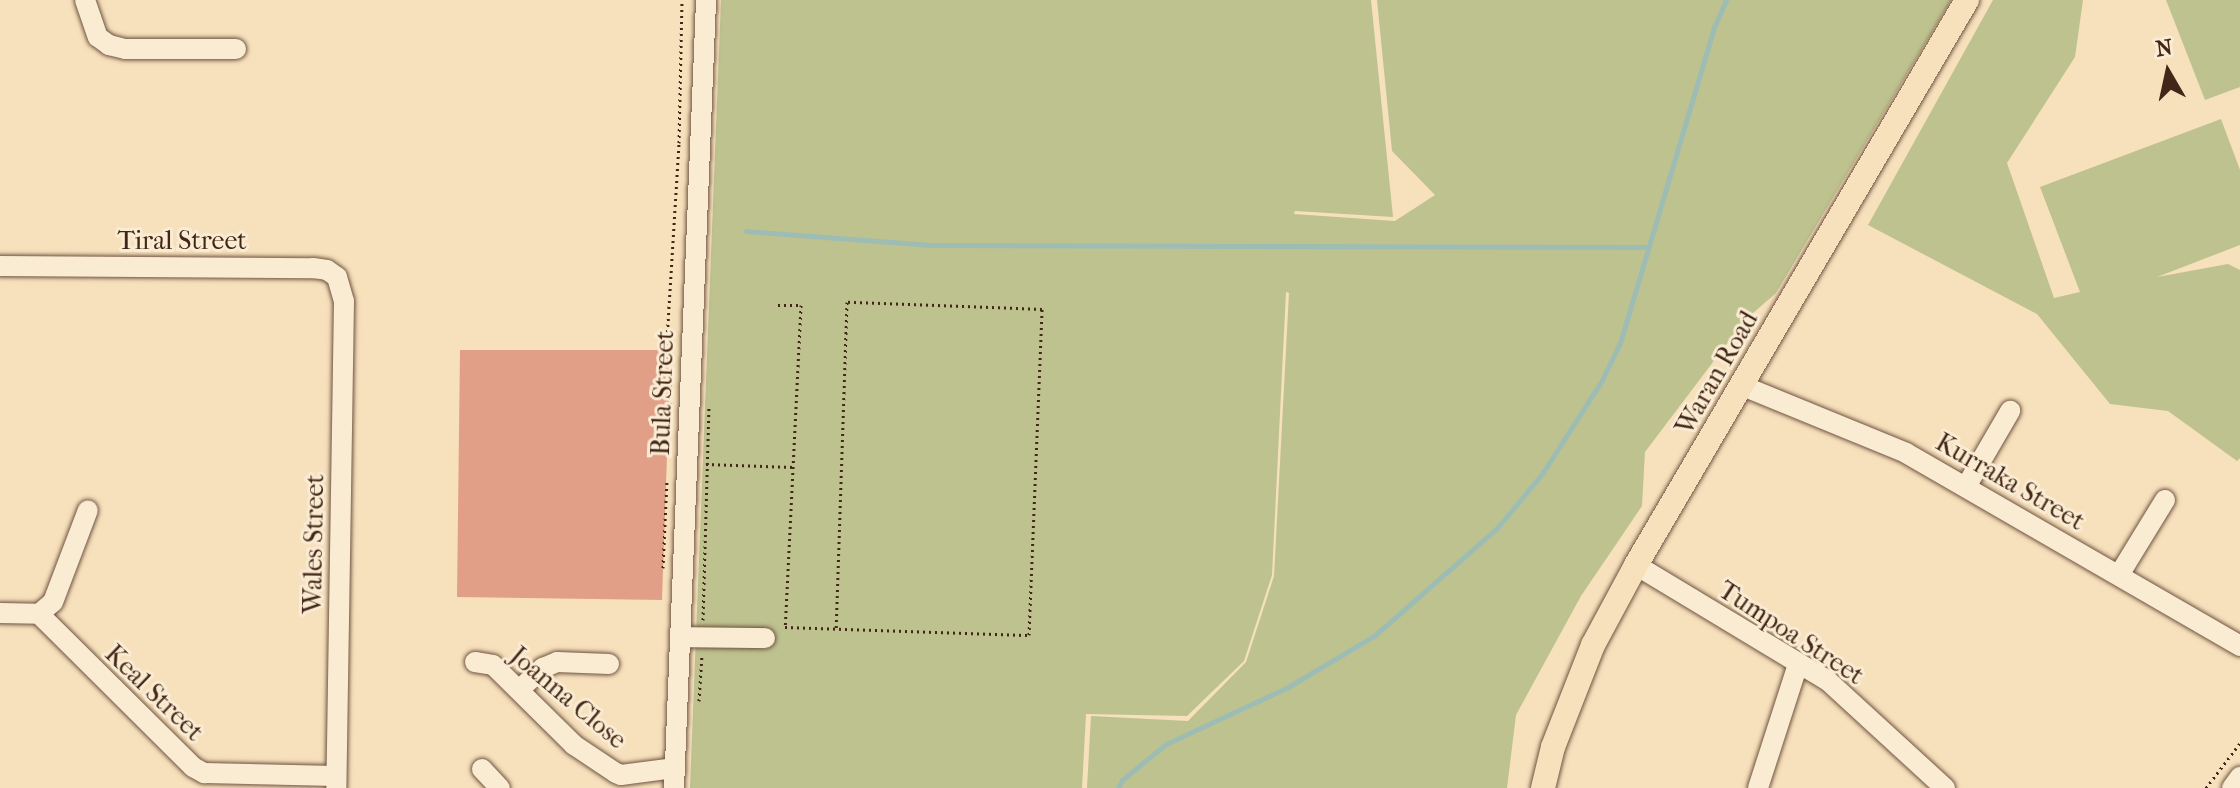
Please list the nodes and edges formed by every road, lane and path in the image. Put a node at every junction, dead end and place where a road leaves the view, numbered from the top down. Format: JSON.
{"nodes":[{"id":1,"x":85,"y":0,"type":"edge"},
{"id":2,"x":682,"y":0,"type":"edge"},
{"id":3,"x":706,"y":0,"type":"edge"},
{"id":4,"x":1967,"y":0,"type":"edge"},
{"id":5,"x":236,"y":49,"type":"dead end"},
{"id":6,"x":0,"y":266,"type":"edge"},
{"id":7,"x":344,"y":301,"type":"joint"},
{"id":8,"x":778,"y":305,"type":"dead end"},
{"id":9,"x":1743,"y":386,"type":"junction"},
{"id":10,"x":710,"y":402,"type":"dead end"},
{"id":11,"x":2010,"y":411,"type":"dead end"},
{"id":12,"x":669,"y":430,"type":"dead end"},
{"id":13,"x":687,"y":464,"type":"junction"},
{"id":14,"x":708,"y":464,"type":"junction"},
{"id":15,"x":794,"y":467,"type":"junction"},
{"id":16,"x":667,"y":474,"type":"dead end"},
{"id":17,"x":1967,"y":485,"type":"junction"},
{"id":18,"x":2165,"y":500,"type":"dead end"},
{"id":19,"x":88,"y":510,"type":"dead end"},
{"id":20,"x":1636,"y":565,"type":"junction"},
{"id":21,"x":663,"y":571,"type":"dead end"},
{"id":22,"x":2119,"y":575,"type":"junction"},
{"id":23,"x":0,"y":613,"type":"edge"},
{"id":24,"x":39,"y":614,"type":"junction"},
{"id":25,"x":836,"y":629,"type":"junction"},
{"id":26,"x":704,"y":631,"type":"junction"},
{"id":27,"x":681,"y":637,"type":"junction"},
{"id":28,"x":765,"y":638,"type":"dead end"},
{"id":29,"x":2240,"y":646,"type":"edge"},
{"id":30,"x":475,"y":662,"type":"dead end"},
{"id":31,"x":609,"y":664,"type":"dead end"},
{"id":32,"x":1798,"y":664,"type":"junction"},
{"id":33,"x":519,"y":690,"type":"junction"},
{"id":34,"x":699,"y":701,"type":"dead end"},
{"id":35,"x":2240,"y":743,"type":"edge"},
{"id":36,"x":482,"y":769,"type":"dead end"},
{"id":37,"x":2240,"y":777,"type":"edge"},
{"id":38,"x":674,"y":778,"type":"edge"},
{"id":39,"x":614,"y":781,"type":"edge"},
{"id":40,"x":336,"y":782,"type":"edge"},
{"id":41,"x":500,"y":788,"type":"edge"},
{"id":42,"x":1543,"y":788,"type":"edge"},
{"id":43,"x":1758,"y":788,"type":"edge"},
{"id":44,"x":1945,"y":788,"type":"edge"},
{"id":45,"x":2206,"y":788,"type":"edge"},
{"id":46,"x":2232,"y":788,"type":"edge"}],
"edges":[{"from":1,"to":5,"type":"street"},
{"from":2,"to":12,"type":"path"},
{"from":3,"to":13,"type":"street","name":"Bula Street"},
{"from":4,"to":9,"type":"main road","name":"Waran Road"},
{"from":6,"to":7,"type":"street","name":"Tiral Street"},
{"from":7,"to":40,"type":"street","name":"Wales Street"},
{"from":8,"to":15,"type":"path"},
{"from":9,"to":17,"type":"street","name":"Kurraka Street"},
{"from":9,"to":20,"type":"main road","name":"Waran Road"},
{"from":10,"to":14,"type":"path"},
{"from":11,"to":17,"type":"street"},
{"from":13,"to":14,"type":"path"},
{"from":13,"to":27,"type":"street","name":"Bula Street"},
{"from":14,"to":15,"type":"path"},
{"from":14,"to":26,"type":"path"},
{"from":15,"to":25,"type":"path"},
{"from":16,"to":21,"type":"path"},
{"from":17,"to":22,"type":"street","name":"Kurraka Street"},
{"from":18,"to":22,"type":"street"},
{"from":19,"to":24,"type":"street"},
{"from":20,"to":32,"type":"street","name":"Tumpoa Street"},
{"from":20,"to":42,"type":"main road","name":"Waran Road"},
{"from":22,"to":29,"type":"street","name":"Kurraka Street"},
{"from":23,"to":24,"type":"street"},
{"from":24,"to":40,"type":"street","name":"Keal Street"},
{"from":25,"to":25,"type":"path"},
{"from":26,"to":27,"type":"street"},
{"from":26,"to":28,"type":"street"},
{"from":26,"to":34,"type":"path"},
{"from":27,"to":38,"type":"street","name":"Bula Street"},
{"from":30,"to":33,"type":"street","name":"Joanna Close"},
{"from":31,"to":33,"type":"street"},
{"from":32,"to":43,"type":"street"},
{"from":32,"to":44,"type":"street","name":"Tumpoa Street"},
{"from":33,"to":39,"type":"street","name":"Joanna Close"},
{"from":35,"to":45,"type":"path"},
{"from":36,"to":41,"type":"street"},
{"from":37,"to":46,"type":"street"},
{"from":38,"to":39,"type":"street","name":"Joanna Close"}]}
